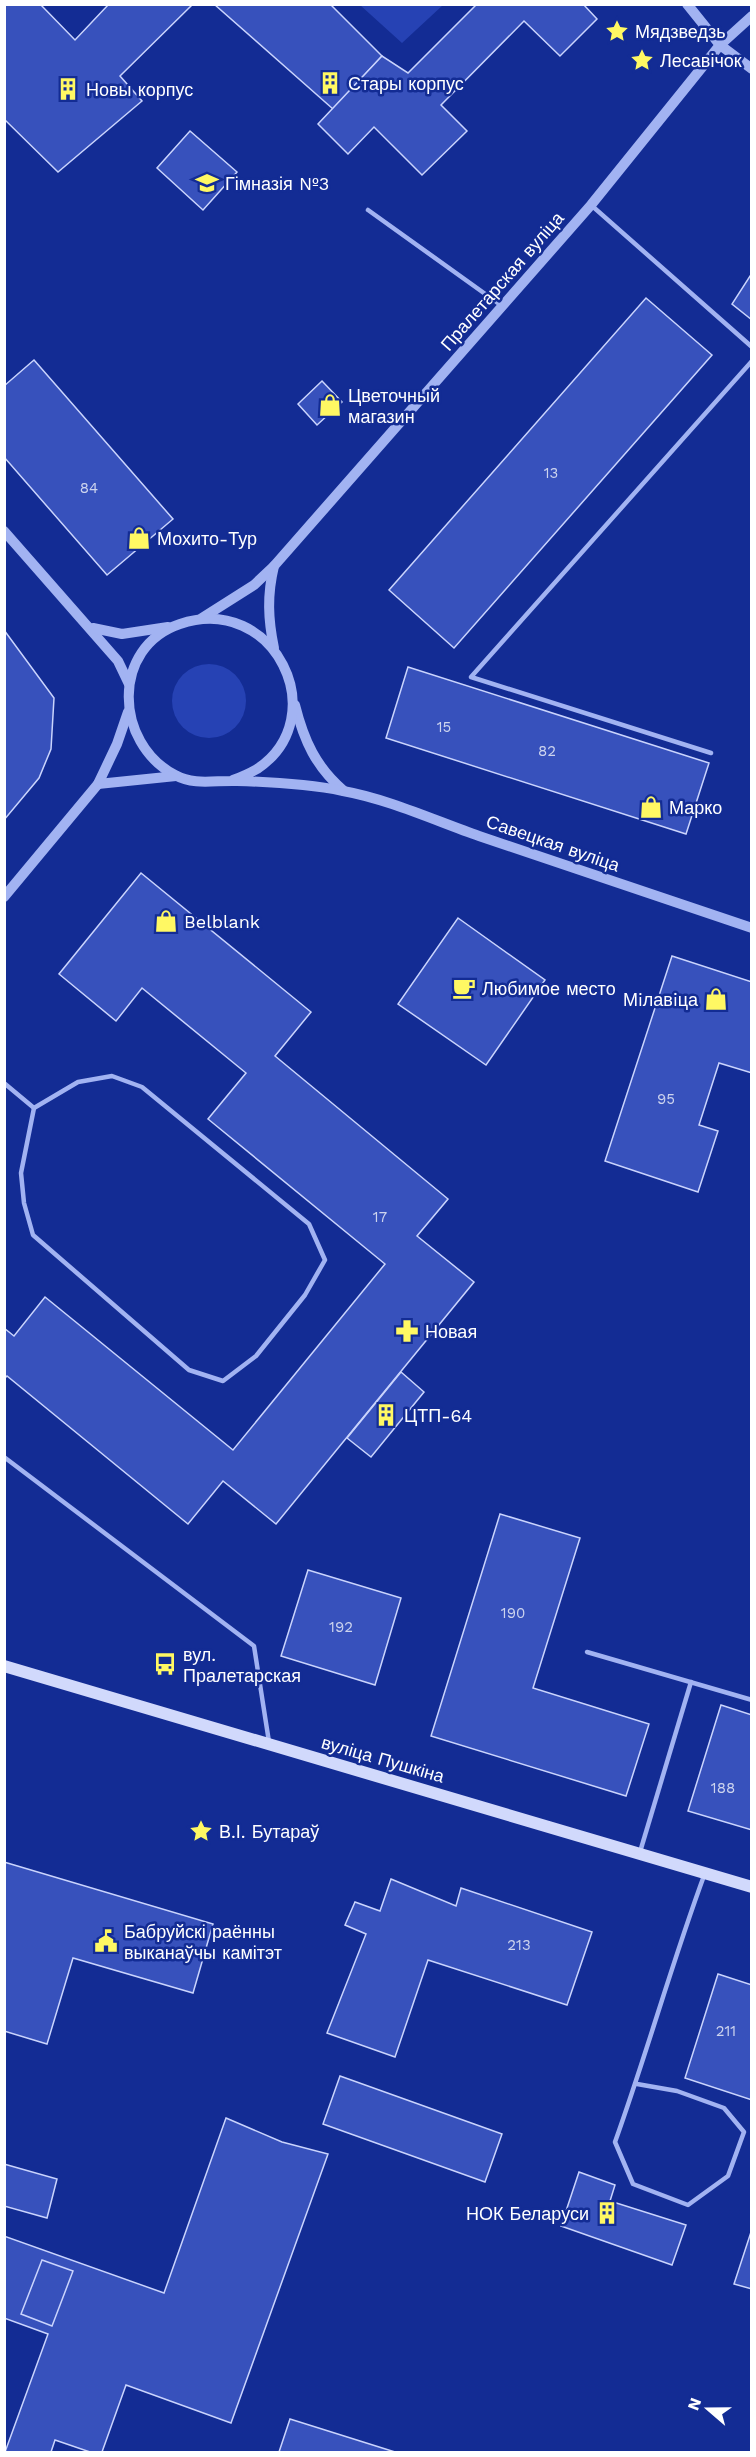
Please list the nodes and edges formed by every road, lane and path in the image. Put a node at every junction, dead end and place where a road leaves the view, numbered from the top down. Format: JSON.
{"nodes":[{"id":1,"x":687,"y":4,"type":"edge"},
{"id":2,"x":752,"y":16,"type":"edge"},
{"id":3,"x":720,"y":45,"type":"junction"},
{"id":4,"x":752,"y":69,"type":"edge"},
{"id":5,"x":591,"y":205,"type":"junction"},
{"id":6,"x":368,"y":210,"type":"dead end"},
{"id":7,"x":502,"y":306,"type":"junction"},
{"id":8,"x":752,"y":346,"type":"edge"},
{"id":9,"x":752,"y":361,"type":"edge"},
{"id":10,"x":4,"y":531,"type":"edge"},
{"id":11,"x":274,"y":566,"type":"junction"},
{"id":12,"x":202,"y":618,"type":"junction"},
{"id":13,"x":177,"y":625,"type":"junction"},
{"id":14,"x":89,"y":626,"type":"junction"},
{"id":15,"x":274,"y":648,"type":"junction"},
{"id":16,"x":129,"y":684,"type":"junction"},
{"id":17,"x":292,"y":697,"type":"junction"},
{"id":18,"x":128,"y":712,"type":"junction"},
{"id":19,"x":711,"y":753,"type":"dead end"},
{"id":20,"x":177,"y":776,"type":"junction"},
{"id":21,"x":233,"y":780,"type":"junction"},
{"id":22,"x":98,"y":783,"type":"junction"},
{"id":23,"x":345,"y":791,"type":"junction"},
{"id":24,"x":4,"y":897,"type":"edge"},
{"id":25,"x":752,"y":928,"type":"edge"},
{"id":26,"x":4,"y":1083,"type":"edge"},
{"id":27,"x":34,"y":1108,"type":"junction"},
{"id":28,"x":4,"y":1457,"type":"edge"},
{"id":29,"x":587,"y":1652,"type":"dead end"},
{"id":30,"x":4,"y":1666,"type":"edge"},
{"id":31,"x":691,"y":1682,"type":"junction"},
{"id":32,"x":752,"y":1700,"type":"edge"},
{"id":33,"x":269,"y":1744,"type":"junction"},
{"id":34,"x":639,"y":1854,"type":"junction"},
{"id":35,"x":705,"y":1873,"type":"junction"},
{"id":36,"x":752,"y":1887,"type":"edge"},
{"id":37,"x":637,"y":2084,"type":"junction"}],
"edges":[{"from":1,"to":3,"type":"street"},
{"from":2,"to":3,"type":"street","name":"Пралетарская вуліца"},
{"from":3,"to":4,"type":"street"},
{"from":3,"to":5,"type":"street","name":"Пралетарская вуліца"},
{"from":5,"to":7,"type":"street","name":"Пралетарская вуліца"},
{"from":5,"to":8,"type":"lane"},
{"from":6,"to":7,"type":"lane"},
{"from":7,"to":11,"type":"street","name":"Пралетарская вуліца"},
{"from":9,"to":19,"type":"lane"},
{"from":10,"to":14,"type":"street"},
{"from":11,"to":12,"type":"street","name":"Пралетарская вуліца"},
{"from":11,"to":15,"type":"street"},
{"from":12,"to":13,"type":"street"},
{"from":12,"to":15,"type":"street"},
{"from":13,"to":14,"type":"street"},
{"from":13,"to":16,"type":"street"},
{"from":14,"to":16,"type":"street"},
{"from":15,"to":17,"type":"street"},
{"from":16,"to":18,"type":"street"},
{"from":17,"to":21,"type":"street"},
{"from":17,"to":23,"type":"street","name":"Савецкая вуліца"},
{"from":18,"to":20,"type":"street"},
{"from":18,"to":22,"type":"street"},
{"from":20,"to":21,"type":"street"},
{"from":20,"to":22,"type":"street"},
{"from":21,"to":23,"type":"street","name":"Савецкая вуліца"},
{"from":22,"to":24,"type":"street"},
{"from":23,"to":25,"type":"street","name":"Савецкая вуліца"},
{"from":26,"to":27,"type":"lane"},
{"from":27,"to":27,"type":"lane"},
{"from":28,"to":33,"type":"lane"},
{"from":29,"to":31,"type":"lane"},
{"from":30,"to":33,"type":"main road","name":"вуліца Пушкіна"},
{"from":31,"to":32,"type":"lane"},
{"from":31,"to":34,"type":"lane"},
{"from":33,"to":34,"type":"main road","name":"вуліца Пушкіна"},
{"from":34,"to":35,"type":"main road","name":"вуліца Пушкіна"},
{"from":35,"to":36,"type":"main road","name":"вуліца Пушкіна"},
{"from":35,"to":37,"type":"lane"},
{"from":37,"to":37,"type":"lane"}]}
